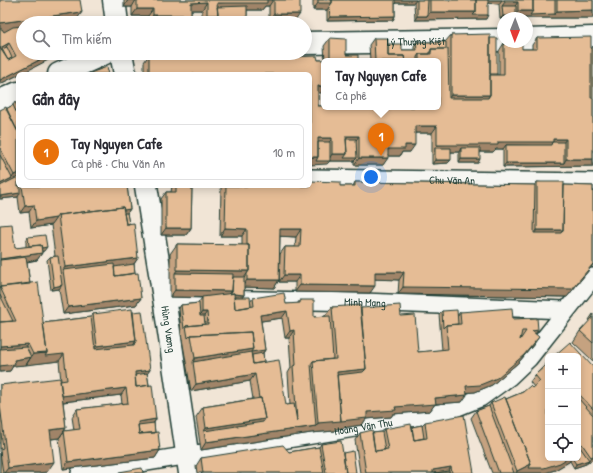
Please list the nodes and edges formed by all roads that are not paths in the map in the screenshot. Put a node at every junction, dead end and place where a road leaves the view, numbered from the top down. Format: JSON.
{"nodes":[{"id":1,"x":114,"y":0,"type":"edge"},
{"id":2,"x":116,"y":16,"type":"edge"},
{"id":3,"x":593,"y":38,"type":"edge"},
{"id":4,"x":497,"y":40,"type":"edge"},
{"id":5,"x":533,"y":40,"type":"edge"},
{"id":6,"x":312,"y":43,"type":"edge"},
{"id":7,"x":90,"y":60,"type":"edge"},
{"id":8,"x":122,"y":60,"type":"edge"},
{"id":9,"x":64,"y":72,"type":"edge"},
{"id":10,"x":125,"y":72,"type":"edge"},
{"id":11,"x":16,"y":94,"type":"edge"},
{"id":12,"x":0,"y":101,"type":"edge"},
{"id":13,"x":312,"y":178,"type":"edge"},
{"id":14,"x":593,"y":182,"type":"edge"},
{"id":15,"x":146,"y":188,"type":"edge"},
{"id":16,"x":593,"y":277,"type":"edge"},
{"id":17,"x":164,"y":298,"type":"junction"},
{"id":18,"x":565,"y":310,"type":"junction"},
{"id":19,"x":188,"y":465,"type":"edge"},
{"id":20,"x":80,"y":473,"type":"edge"}],
"edges":[{"from":1,"to":2,"type":"street"},
{"from":3,"to":5,"type":"street"},
{"from":4,"to":6,"type":"street","name":"Lý Thường Kiệt"},
{"from":7,"to":9,"type":"street"},
{"from":8,"to":10,"type":"street"},
{"from":11,"to":12,"type":"street"},
{"from":13,"to":14,"type":"street","name":"Chu Văn An"},
{"from":15,"to":17,"type":"street","name":"Hùng Vương"},
{"from":16,"to":18,"type":"street","name":"Hoàng Văn Thụ"},
{"from":17,"to":18,"type":"street","name":"Minh Mạng"},
{"from":17,"to":19,"type":"street","name":"Hùng Vương"},
{"from":18,"to":19,"type":"street","name":"Hoàng Văn Thụ"},
{"from":19,"to":20,"type":"street","name":"Hoàng Văn Thụ"}]}
